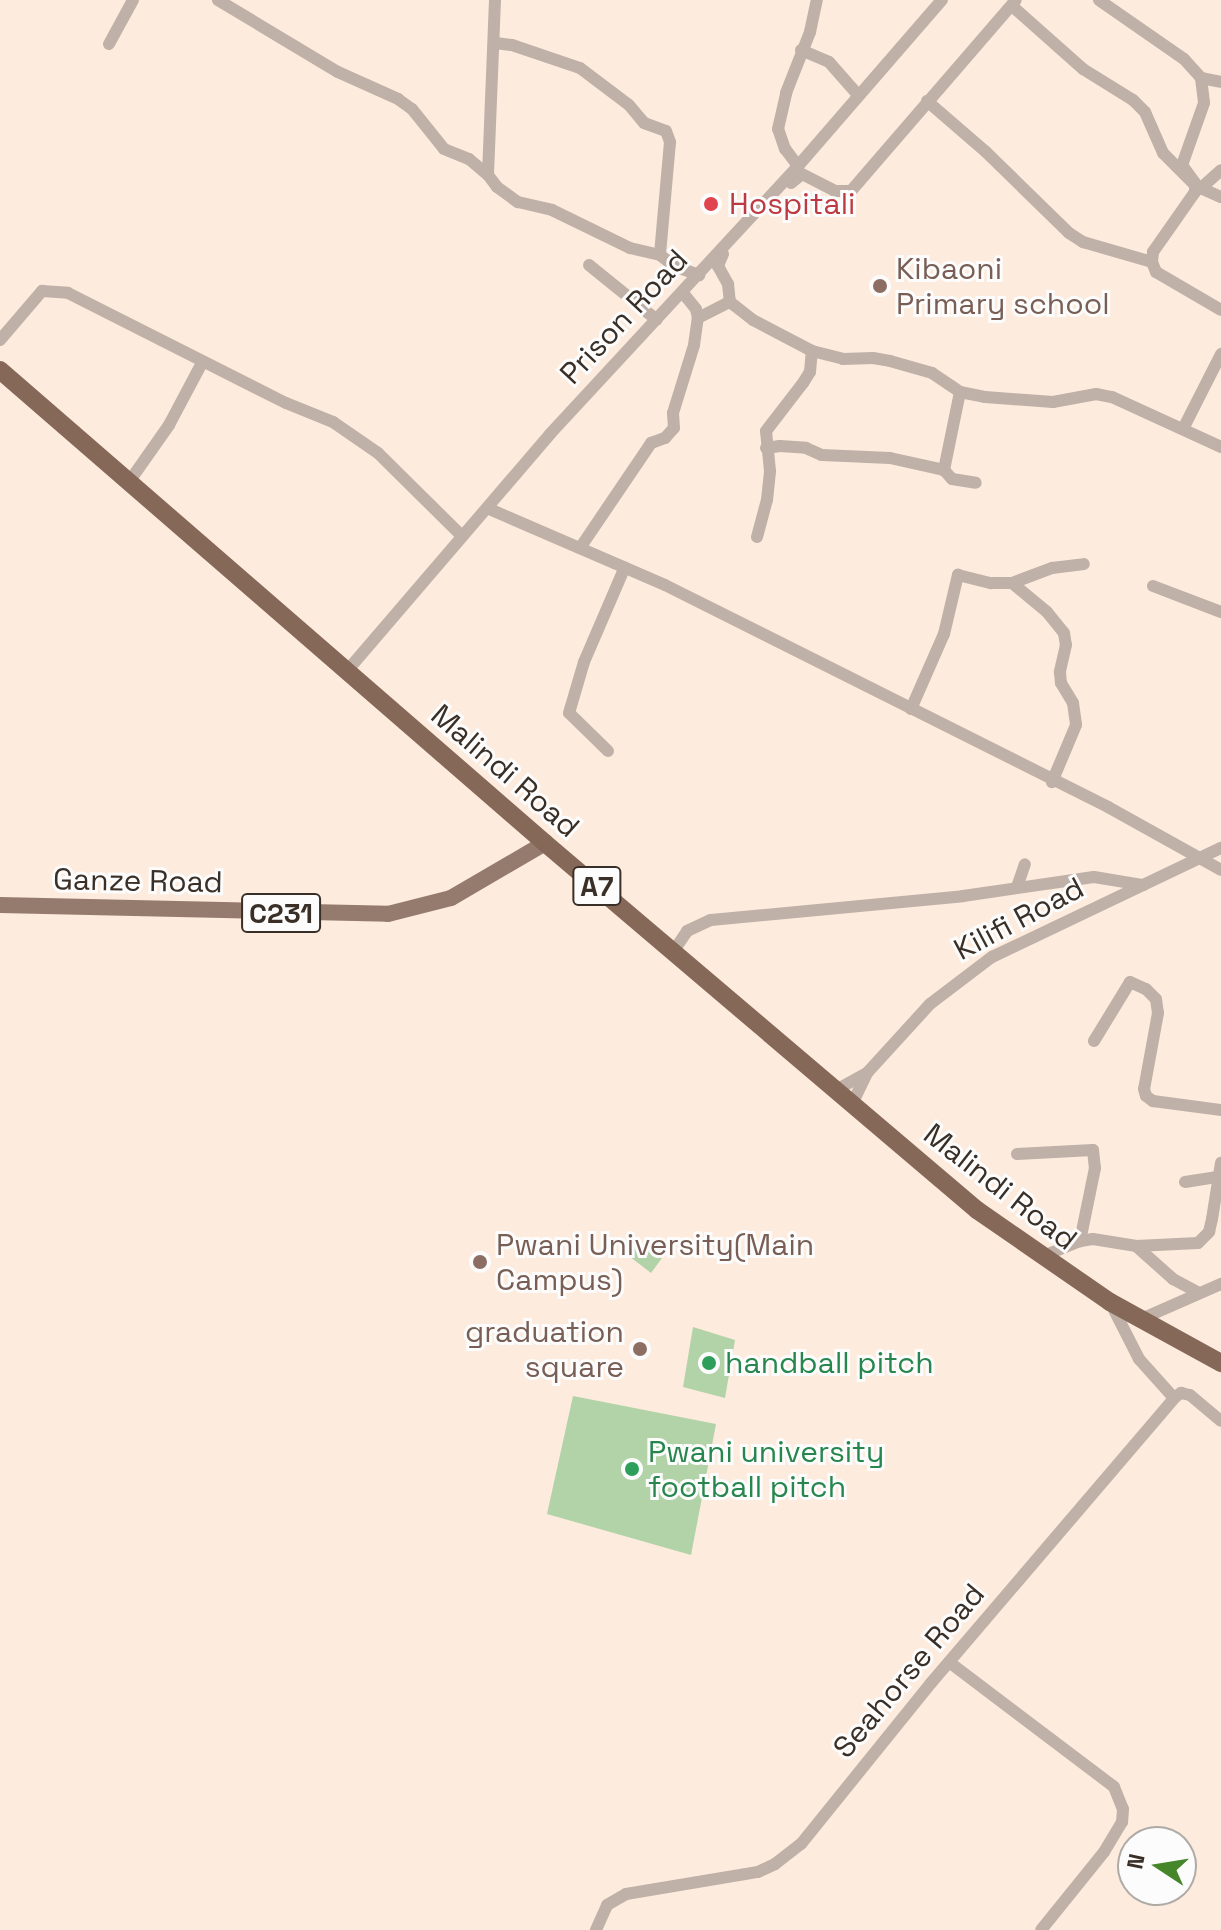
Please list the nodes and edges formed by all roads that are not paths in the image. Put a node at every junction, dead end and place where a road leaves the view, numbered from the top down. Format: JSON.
{"nodes":[{"id":1,"x":133,"y":0,"type":"edge"},
{"id":2,"x":218,"y":0,"type":"edge"},
{"id":3,"x":495,"y":0,"type":"edge"},
{"id":4,"x":817,"y":0,"type":"edge"},
{"id":5,"x":942,"y":0,"type":"edge"},
{"id":6,"x":1099,"y":0,"type":"edge"},
{"id":7,"x":1014,"y":3,"type":"edge"},
{"id":8,"x":495,"y":43,"type":"junction"},
{"id":9,"x":109,"y":44,"type":"dead end"},
{"id":10,"x":801,"y":50,"type":"junction"},
{"id":11,"x":1201,"y":78,"type":"junction"},
{"id":12,"x":1221,"y":82,"type":"edge"},
{"id":13,"x":858,"y":95,"type":"junction"},
{"id":14,"x":927,"y":101,"type":"junction"},
{"id":15,"x":798,"y":166,"type":"junction"},
{"id":16,"x":1221,"y":170,"type":"edge"},
{"id":17,"x":488,"y":175,"type":"junction"},
{"id":18,"x":1198,"y":187,"type":"junction"},
{"id":19,"x":1221,"y":197,"type":"edge"},
{"id":20,"x":660,"y":255,"type":"junction"},
{"id":21,"x":1152,"y":262,"type":"junction"},
{"id":22,"x":589,"y":265,"type":"dead end"},
{"id":23,"x":699,"y":275,"type":"junction"},
{"id":24,"x":682,"y":292,"type":"junction"},
{"id":25,"x":730,"y":302,"type":"junction"},
{"id":26,"x":1221,"y":310,"type":"edge"},
{"id":27,"x":698,"y":318,"type":"junction"},
{"id":28,"x":657,"y":320,"type":"junction"},
{"id":29,"x":0,"y":340,"type":"edge"},
{"id":30,"x":812,"y":351,"type":"junction"},
{"id":31,"x":1221,"y":354,"type":"edge"},
{"id":32,"x":203,"y":361,"type":"junction"},
{"id":33,"x":0,"y":370,"type":"edge"},
{"id":34,"x":1218,"y":370,"type":"edge"},
{"id":35,"x":960,"y":392,"type":"junction"},
{"id":36,"x":1184,"y":427,"type":"junction"},
{"id":37,"x":1221,"y":447,"type":"edge"},
{"id":38,"x":766,"y":448,"type":"junction"},
{"id":39,"x":944,"y":470,"type":"junction"},
{"id":40,"x":129,"y":482,"type":"junction"},
{"id":41,"x":976,"y":483,"type":"dead end"},
{"id":42,"x":487,"y":508,"type":"junction"},
{"id":43,"x":462,"y":536,"type":"junction"},
{"id":44,"x":757,"y":537,"type":"dead end"},
{"id":45,"x":580,"y":548,"type":"junction"},
{"id":46,"x":1084,"y":564,"type":"dead end"},
{"id":47,"x":625,"y":567,"type":"junction"},
{"id":48,"x":1012,"y":583,"type":"junction"},
{"id":49,"x":1153,"y":586,"type":"dead end"},
{"id":50,"x":1221,"y":612,"type":"edge"},
{"id":51,"x":347,"y":671,"type":"junction"},
{"id":52,"x":911,"y":709,"type":"junction"},
{"id":53,"x":608,"y":751,"type":"dead end"},
{"id":54,"x":1052,"y":782,"type":"junction"},
{"id":55,"x":545,"y":843,"type":"junction"},
{"id":56,"x":1221,"y":848,"type":"edge"},
{"id":57,"x":1199,"y":858,"type":"junction"},
{"id":58,"x":1025,"y":864,"type":"dead end"},
{"id":59,"x":1221,"y":870,"type":"edge"},
{"id":60,"x":1143,"y":885,"type":"junction"},
{"id":61,"x":1017,"y":887,"type":"junction"},
{"id":62,"x":0,"y":905,"type":"edge"},
{"id":63,"x":673,"y":952,"type":"junction"},
{"id":64,"x":1094,"y":1041,"type":"dead end"},
{"id":65,"x":867,"y":1073,"type":"junction"},
{"id":66,"x":838,"y":1089,"type":"junction"},
{"id":67,"x":853,"y":1102,"type":"junction"},
{"id":68,"x":1221,"y":1110,"type":"edge"},
{"id":69,"x":1017,"y":1154,"type":"dead end"},
{"id":70,"x":1221,"y":1163,"type":"edge"},
{"id":71,"x":1218,"y":1177,"type":"junction"},
{"id":72,"x":1185,"y":1182,"type":"dead end"},
{"id":73,"x":1080,"y":1241,"type":"junction"},
{"id":74,"x":1136,"y":1246,"type":"junction"},
{"id":75,"x":1041,"y":1257,"type":"junction"},
{"id":76,"x":1221,"y":1284,"type":"edge"},
{"id":77,"x":1197,"y":1292,"type":"junction"},
{"id":78,"x":1110,"y":1302,"type":"junction"},
{"id":79,"x":1139,"y":1320,"type":"junction"},
{"id":80,"x":1221,"y":1363,"type":"edge"},
{"id":81,"x":1174,"y":1398,"type":"junction"},
{"id":82,"x":1221,"y":1421,"type":"edge"},
{"id":83,"x":949,"y":1662,"type":"junction"},
{"id":84,"x":596,"y":1930,"type":"edge"},
{"id":85,"x":1041,"y":1930,"type":"edge"}],
"edges":[{"from":1,"to":9,"type":"street"},
{"from":2,"to":17,"type":"street"},
{"from":3,"to":8,"type":"street"},
{"from":4,"to":10,"type":"street"},
{"from":5,"to":13,"type":"street","name":"Prison Road"},
{"from":6,"to":11,"type":"street"},
{"from":7,"to":14,"type":"street"},
{"from":7,"to":18,"type":"street"},
{"from":8,"to":17,"type":"street"},
{"from":8,"to":20,"type":"street"},
{"from":10,"to":13,"type":"street"},
{"from":10,"to":15,"type":"street"},
{"from":11,"to":12,"type":"street"},
{"from":11,"to":18,"type":"street"},
{"from":13,"to":15,"type":"street","name":"Prison Road"},
{"from":14,"to":21,"type":"street"},
{"from":14,"to":25,"type":"street"},
{"from":15,"to":23,"type":"street","name":"Prison Road"},
{"from":16,"to":18,"type":"street"},
{"from":17,"to":20,"type":"street"},
{"from":18,"to":19,"type":"street"},
{"from":18,"to":21,"type":"street"},
{"from":20,"to":23,"type":"street"},
{"from":21,"to":26,"type":"street"},
{"from":22,"to":28,"type":"street"},
{"from":23,"to":24,"type":"street","name":"Prison Road"},
{"from":24,"to":27,"type":"street"},
{"from":24,"to":28,"type":"street","name":"Prison Road"},
{"from":25,"to":27,"type":"street"},
{"from":25,"to":30,"type":"street"},
{"from":27,"to":45,"type":"street"},
{"from":28,"to":42,"type":"street","name":"Prison Road"},
{"from":29,"to":32,"type":"street"},
{"from":30,"to":35,"type":"street"},
{"from":30,"to":38,"type":"street"},
{"from":31,"to":34,"type":"street"},
{"from":32,"to":40,"type":"street"},
{"from":32,"to":43,"type":"street"},
{"from":33,"to":40,"type":"highway","name":"Malindi Road","number":"A7"},
{"from":34,"to":36,"type":"street"},
{"from":35,"to":36,"type":"street"},
{"from":35,"to":39,"type":"street"},
{"from":36,"to":37,"type":"street"},
{"from":38,"to":39,"type":"street"},
{"from":38,"to":44,"type":"street"},
{"from":39,"to":41,"type":"street"},
{"from":40,"to":51,"type":"highway","name":"Malindi Road","number":"A7"},
{"from":42,"to":43,"type":"street","name":"Prison Road"},
{"from":42,"to":45,"type":"street"},
{"from":43,"to":51,"type":"street","name":"Prison Road"},
{"from":45,"to":47,"type":"street"},
{"from":46,"to":48,"type":"street"},
{"from":47,"to":52,"type":"street"},
{"from":47,"to":53,"type":"street"},
{"from":48,"to":52,"type":"street"},
{"from":48,"to":54,"type":"street"},
{"from":49,"to":50,"type":"street"},
{"from":51,"to":55,"type":"highway","name":"Malindi Road","number":"A7"},
{"from":52,"to":54,"type":"street"},
{"from":54,"to":57,"type":"street"},
{"from":55,"to":62,"type":"main road","name":"Ganze Road","number":"C231"},
{"from":55,"to":63,"type":"highway","name":"Malindi Road","number":"A7"},
{"from":56,"to":57,"type":"street","name":"Kilifi Road"},
{"from":57,"to":59,"type":"street"},
{"from":57,"to":60,"type":"street","name":"Kilifi Road"},
{"from":58,"to":61,"type":"street"},
{"from":60,"to":61,"type":"street"},
{"from":60,"to":65,"type":"street","name":"Kilifi Road"},
{"from":61,"to":63,"type":"street"},
{"from":63,"to":66,"type":"highway","name":"Malindi Road","number":"A7"},
{"from":64,"to":68,"type":"street"},
{"from":65,"to":66,"type":"street","name":"Kilifi Road"},
{"from":65,"to":67,"type":"street","name":"Kilifi Road"},
{"from":66,"to":67,"type":"highway","name":"Malindi Road","number":"A7"},
{"from":67,"to":75,"type":"highway","name":"Malindi Road","number":"A7"},
{"from":69,"to":73,"type":"street"},
{"from":70,"to":71,"type":"street"},
{"from":71,"to":72,"type":"street"},
{"from":71,"to":74,"type":"street"},
{"from":73,"to":74,"type":"street"},
{"from":73,"to":75,"type":"street"},
{"from":74,"to":77,"type":"street"},
{"from":75,"to":78,"type":"highway","name":"Malindi Road","number":"A7"},
{"from":76,"to":77,"type":"street"},
{"from":77,"to":79,"type":"street"},
{"from":78,"to":79,"type":"highway","name":"Malindi Road","number":"A7"},
{"from":78,"to":81,"type":"street"},
{"from":79,"to":80,"type":"highway","name":"Malindi Road","number":"A7"},
{"from":81,"to":82,"type":"street"},
{"from":81,"to":83,"type":"street","name":"Seahorse Road"},
{"from":83,"to":84,"type":"street","name":"Seahorse Road"},
{"from":83,"to":85,"type":"street"}]}
